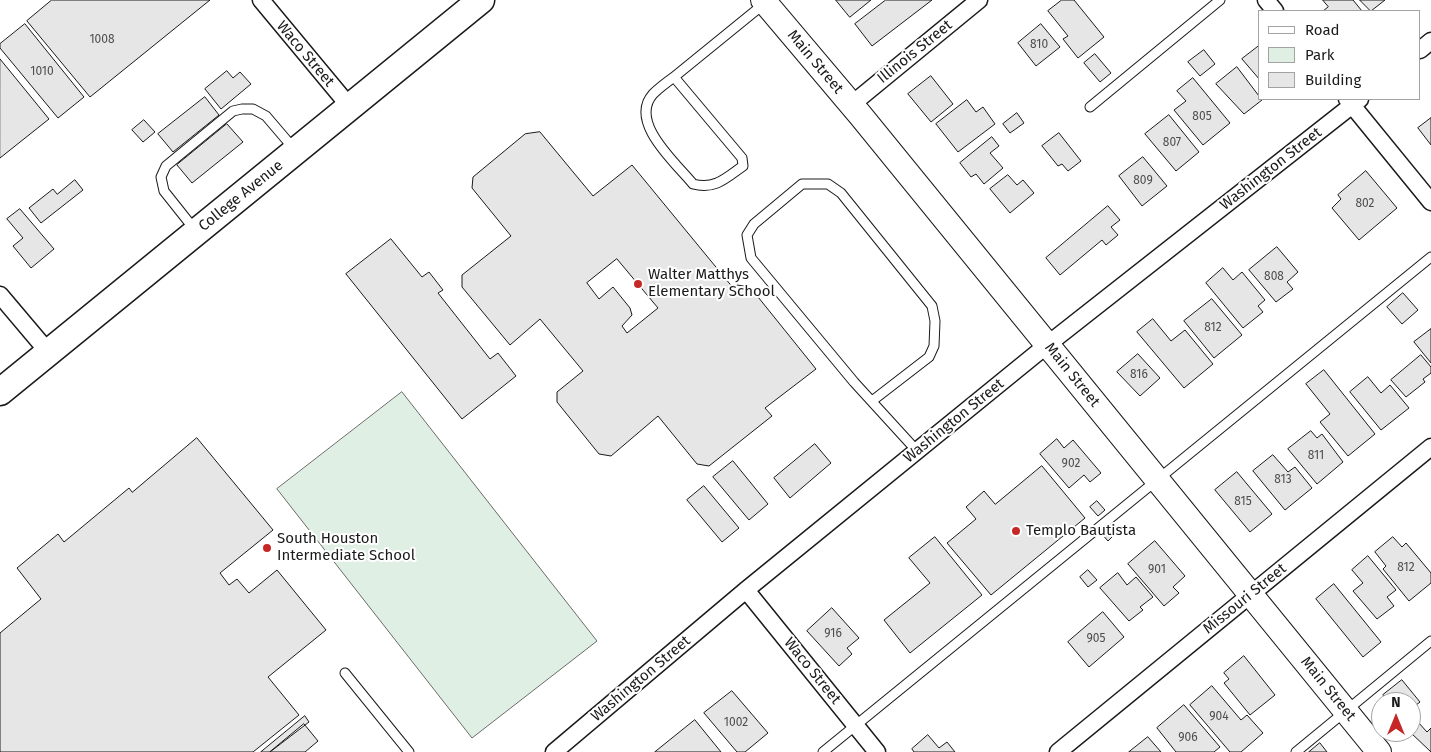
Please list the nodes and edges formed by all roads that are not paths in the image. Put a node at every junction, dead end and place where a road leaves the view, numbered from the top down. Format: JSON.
{"nodes":[{"id":1,"x":261,"y":0,"type":"edge"},
{"id":2,"x":481,"y":0,"type":"edge"},
{"id":3,"x":1220,"y":0,"type":"edge"},
{"id":4,"x":1266,"y":0,"type":"edge"},
{"id":5,"x":764,"y":1,"type":"edge"},
{"id":6,"x":970,"y":3,"type":"edge"},
{"id":7,"x":1274,"y":10,"type":"edge"},
{"id":8,"x":1431,"y":41,"type":"edge"},
{"id":9,"x":1421,"y":49,"type":"edge"},
{"id":10,"x":674,"y":77,"type":"junction"},
{"id":11,"x":1353,"y":101,"type":"edge"},
{"id":12,"x":851,"y":105,"type":"junction"},
{"id":13,"x":350,"y":107,"type":"junction"},
{"id":14,"x":1090,"y":107,"type":"dead end"},
{"id":15,"x":296,"y":151,"type":"junction"},
{"id":16,"x":1431,"y":202,"type":"edge"},
{"id":17,"x":197,"y":232,"type":"junction"},
{"id":18,"x":1431,"y":257,"type":"edge"},
{"id":19,"x":0,"y":295,"type":"edge"},
{"id":20,"x":1048,"y":345,"type":"junction"},
{"id":21,"x":49,"y":353,"type":"junction"},
{"id":22,"x":0,"y":392,"type":"edge"},
{"id":23,"x":872,"y":401,"type":"junction"},
{"id":24,"x":1431,"y":447,"type":"edge"},
{"id":25,"x":917,"y":451,"type":"junction"},
{"id":26,"x":1157,"y":480,"type":"junction"},
{"id":27,"x":746,"y":590,"type":"junction"},
{"id":28,"x":1251,"y":594,"type":"junction"},
{"id":29,"x":1431,"y":641,"type":"edge"},
{"id":30,"x":345,"y":673,"type":"dead end"},
{"id":31,"x":1346,"y":711,"type":"junction"},
{"id":32,"x":856,"y":726,"type":"junction"},
{"id":33,"x":409,"y":752,"type":"edge"},
{"id":34,"x":554,"y":752,"type":"edge"},
{"id":35,"x":823,"y":752,"type":"edge"},
{"id":36,"x":877,"y":752,"type":"edge"},
{"id":37,"x":1058,"y":752,"type":"edge"},
{"id":38,"x":1296,"y":752,"type":"edge"},
{"id":39,"x":1379,"y":752,"type":"edge"}],
"edges":[{"from":1,"to":13,"type":"street","name":"Waco Street"},
{"from":2,"to":13,"type":"main road","name":"College Avenue"},
{"from":3,"to":14,"type":"lane"},
{"from":4,"to":7,"type":"street"},
{"from":5,"to":10,"type":"lane"},
{"from":5,"to":12,"type":"street","name":"Main Street"},
{"from":6,"to":12,"type":"street","name":"Illinois Street"},
{"from":8,"to":9,"type":"street"},
{"from":10,"to":10,"type":"lane"},
{"from":11,"to":16,"type":"street"},
{"from":11,"to":20,"type":"street","name":"Washington Street"},
{"from":12,"to":20,"type":"street","name":"Main Street"},
{"from":13,"to":15,"type":"main road","name":"College Avenue"},
{"from":15,"to":17,"type":"main road","name":"College Avenue"},
{"from":15,"to":17,"type":"lane"},
{"from":17,"to":21,"type":"main road","name":"College Avenue"},
{"from":18,"to":26,"type":"lane"},
{"from":19,"to":21,"type":"street"},
{"from":20,"to":25,"type":"street","name":"Washington Street"},
{"from":20,"to":26,"type":"street","name":"Main Street"},
{"from":21,"to":22,"type":"main road","name":"College Avenue"},
{"from":23,"to":23,"type":"lane"},
{"from":23,"to":25,"type":"lane"},
{"from":24,"to":28,"type":"street","name":"Missouri Street"},
{"from":25,"to":27,"type":"street","name":"Washington Street"},
{"from":26,"to":28,"type":"street","name":"Main Street"},
{"from":26,"to":32,"type":"lane"},
{"from":27,"to":32,"type":"street","name":"Waco Street"},
{"from":27,"to":34,"type":"street","name":"Washington Street"},
{"from":28,"to":31,"type":"street","name":"Main Street"},
{"from":28,"to":37,"type":"street","name":"Missouri Street"},
{"from":29,"to":31,"type":"lane"},
{"from":30,"to":33,"type":"lane"},
{"from":31,"to":38,"type":"lane"},
{"from":31,"to":39,"type":"street","name":"Main Street"},
{"from":32,"to":35,"type":"lane"},
{"from":32,"to":36,"type":"street","name":"Waco Street"}]}
